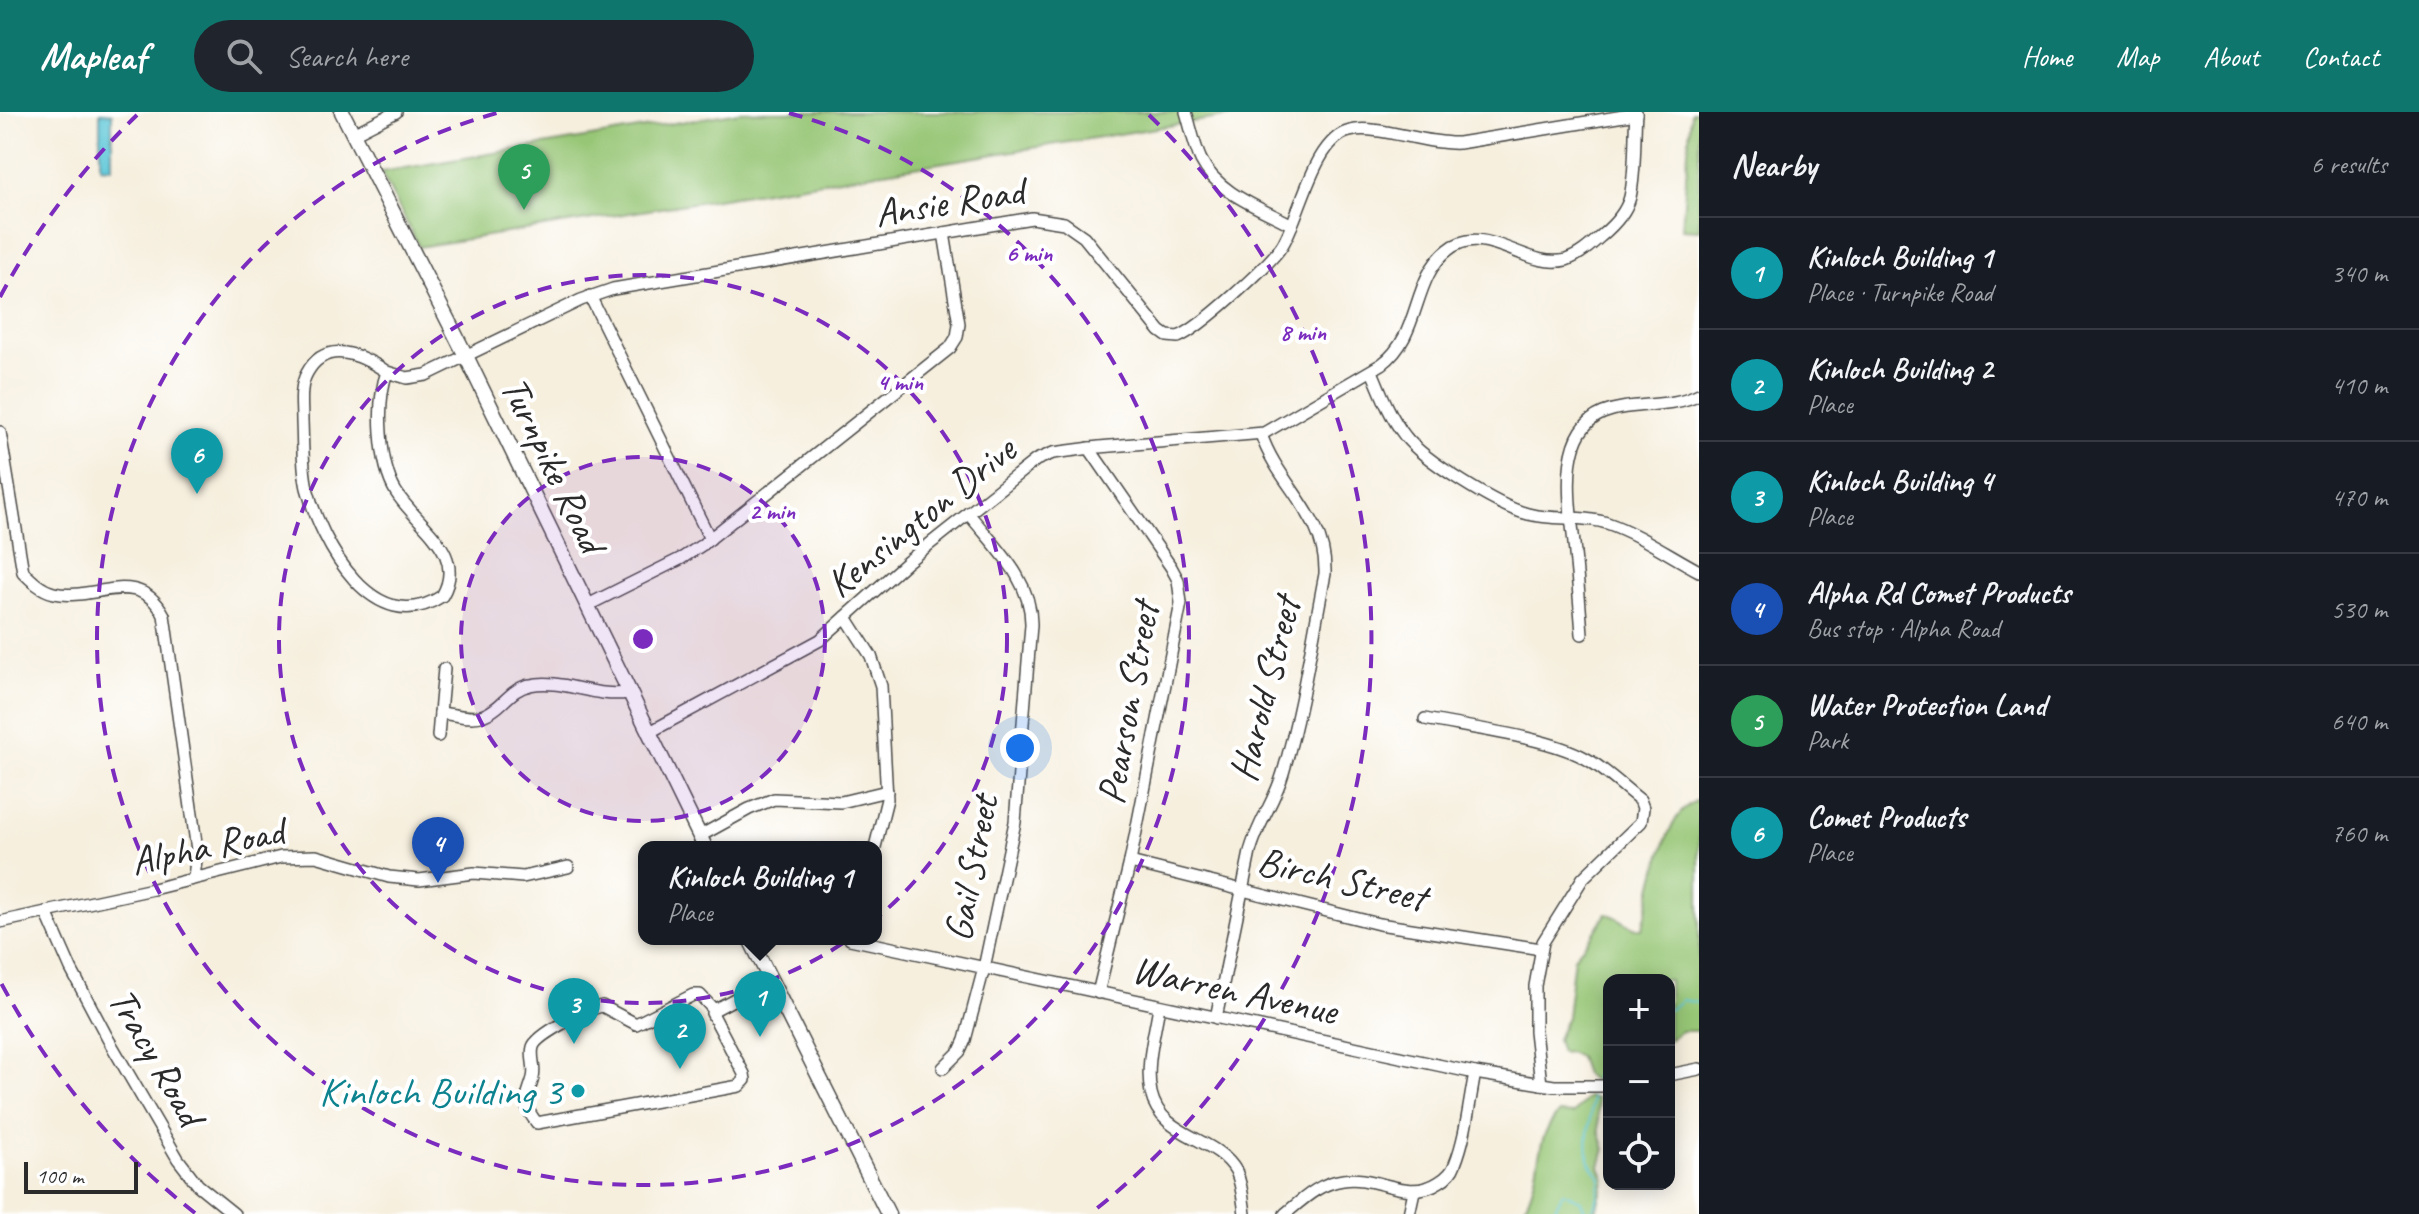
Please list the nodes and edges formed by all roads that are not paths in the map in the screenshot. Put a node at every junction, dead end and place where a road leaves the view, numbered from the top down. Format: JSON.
{"nodes":[{"id":1,"x":342,"y":112,"type":"edge"},
{"id":2,"x":396,"y":112,"type":"edge"},
{"id":3,"x":1186,"y":112,"type":"edge"},
{"id":4,"x":1636,"y":113,"type":"edge"},
{"id":5,"x":353,"y":134,"type":"junction"},
{"id":6,"x":1292,"y":225,"type":"junction"},
{"id":7,"x":944,"y":233,"type":"junction"},
{"id":8,"x":590,"y":296,"type":"junction"},
{"id":9,"x":466,"y":356,"type":"junction"},
{"id":10,"x":1372,"y":371,"type":"junction"},
{"id":11,"x":387,"y":372,"type":"junction"},
{"id":12,"x":1699,"y":394,"type":"edge"},
{"id":13,"x":0,"y":432,"type":"edge"},
{"id":14,"x":1261,"y":434,"type":"junction"},
{"id":15,"x":1089,"y":448,"type":"junction"},
{"id":16,"x":968,"y":513,"type":"junction"},
{"id":17,"x":1572,"y":518,"type":"junction"},
{"id":18,"x":710,"y":539,"type":"junction"},
{"id":19,"x":1699,"y":571,"type":"edge"},
{"id":20,"x":588,"y":605,"type":"junction"},
{"id":21,"x":846,"y":617,"type":"junction"},
{"id":22,"x":1582,"y":634,"type":"dead end"},
{"id":23,"x":444,"y":669,"type":"dead end"},
{"id":24,"x":628,"y":693,"type":"junction"},
{"id":25,"x":440,"y":713,"type":"junction"},
{"id":26,"x":1425,"y":719,"type":"dead end"},
{"id":27,"x":648,"y":733,"type":"junction"},
{"id":28,"x":438,"y":736,"type":"dead end"},
{"id":29,"x":887,"y":791,"type":"junction"},
{"id":30,"x":702,"y":841,"type":"edge"},
{"id":31,"x":703,"y":841,"type":"edge"},
{"id":32,"x":877,"y":841,"type":"edge"},
{"id":33,"x":1130,"y":862,"type":"junction"},
{"id":34,"x":568,"y":867,"type":"dead end"},
{"id":35,"x":194,"y":878,"type":"junction"},
{"id":36,"x":1242,"y":889,"type":"junction"},
{"id":37,"x":46,"y":912,"type":"junction"},
{"id":38,"x":0,"y":922,"type":"edge"},
{"id":39,"x":753,"y":945,"type":"edge"},
{"id":40,"x":880,"y":945,"type":"edge"},
{"id":41,"x":1541,"y":949,"type":"junction"},
{"id":42,"x":984,"y":968,"type":"junction"},
{"id":43,"x":770,"y":980,"type":"junction"},
{"id":44,"x":1098,"y":993,"type":"junction"},
{"id":45,"x":1159,"y":1006,"type":"junction"},
{"id":46,"x":714,"y":1010,"type":"junction"},
{"id":47,"x":1216,"y":1018,"type":"junction"},
{"id":48,"x":943,"y":1068,"type":"dead end"},
{"id":49,"x":1699,"y":1069,"type":"edge"},
{"id":50,"x":1475,"y":1073,"type":"junction"},
{"id":51,"x":1675,"y":1074,"type":"edge"},
{"id":52,"x":1541,"y":1084,"type":"junction"},
{"id":53,"x":1603,"y":1086,"type":"edge"},
{"id":54,"x":1414,"y":1191,"type":"junction"},
{"id":55,"x":234,"y":1214,"type":"edge"},
{"id":56,"x":888,"y":1214,"type":"edge"},
{"id":57,"x":1245,"y":1214,"type":"edge"},
{"id":58,"x":1285,"y":1214,"type":"edge"},
{"id":59,"x":1409,"y":1214,"type":"edge"}],
"edges":[{"from":1,"to":5,"type":"main road","name":"Turnpike Road"},
{"from":2,"to":5,"type":"street"},
{"from":3,"to":6,"type":"street"},
{"from":4,"to":6,"type":"street","name":"Ansie Road"},
{"from":4,"to":10,"type":"street","name":"Kensington Drive"},
{"from":5,"to":9,"type":"main road","name":"Turnpike Road"},
{"from":6,"to":7,"type":"street","name":"Ansie Road"},
{"from":7,"to":8,"type":"street","name":"Ansie Road"},
{"from":7,"to":18,"type":"street"},
{"from":8,"to":9,"type":"street","name":"Ansie Road"},
{"from":8,"to":18,"type":"street"},
{"from":9,"to":11,"type":"street","name":"Ansie Road"},
{"from":9,"to":20,"type":"main road","name":"Turnpike Road"},
{"from":10,"to":14,"type":"street","name":"Kensington Drive"},
{"from":10,"to":17,"type":"street"},
{"from":11,"to":11,"type":"street"},
{"from":12,"to":17,"type":"street"},
{"from":13,"to":35,"type":"street"},
{"from":14,"to":15,"type":"street","name":"Kensington Drive"},
{"from":14,"to":36,"type":"street","name":"Harold Street"},
{"from":15,"to":16,"type":"street","name":"Kensington Drive"},
{"from":15,"to":33,"type":"street","name":"Pearson Street"},
{"from":16,"to":21,"type":"street","name":"Kensington Drive"},
{"from":16,"to":42,"type":"street","name":"Gail Street"},
{"from":17,"to":19,"type":"street"},
{"from":17,"to":22,"type":"street"},
{"from":18,"to":20,"type":"street"},
{"from":20,"to":24,"type":"main road","name":"Turnpike Road"},
{"from":21,"to":27,"type":"street","name":"Kensington Drive"},
{"from":21,"to":29,"type":"street"},
{"from":23,"to":25,"type":"street"},
{"from":24,"to":25,"type":"street"},
{"from":24,"to":27,"type":"main road","name":"Turnpike Road"},
{"from":25,"to":28,"type":"street"},
{"from":26,"to":41,"type":"street"},
{"from":27,"to":30,"type":"main road","name":"Turnpike Road"},
{"from":29,"to":31,"type":"street"},
{"from":29,"to":32,"type":"street"},
{"from":33,"to":36,"type":"street","name":"Birch Street"},
{"from":33,"to":44,"type":"street","name":"Pearson Street"},
{"from":34,"to":35,"type":"street","name":"Alpha Road"},
{"from":35,"to":37,"type":"street","name":"Alpha Road"},
{"from":36,"to":41,"type":"street","name":"Birch Street"},
{"from":36,"to":47,"type":"street","name":"Harold Street"},
{"from":37,"to":38,"type":"street","name":"Alpha Road"},
{"from":37,"to":55,"type":"street","name":"Tracy Road"},
{"from":39,"to":43,"type":"main road"},
{"from":40,"to":42,"type":"street","name":"Warren Avenue"},
{"from":41,"to":52,"type":"street"},
{"from":42,"to":44,"type":"street","name":"Warren Avenue"},
{"from":42,"to":48,"type":"street","name":"Gail Street"},
{"from":43,"to":46,"type":"street"},
{"from":43,"to":56,"type":"main road"},
{"from":44,"to":45,"type":"street","name":"Warren Avenue"},
{"from":45,"to":47,"type":"street","name":"Warren Avenue"},
{"from":45,"to":57,"type":"street"},
{"from":46,"to":46,"type":"street"},
{"from":47,"to":50,"type":"street","name":"Warren Avenue"},
{"from":49,"to":51,"type":"street"},
{"from":50,"to":52,"type":"street","name":"Warren Avenue"},
{"from":50,"to":54,"type":"street"},
{"from":52,"to":53,"type":"street","name":"Warren Avenue"},
{"from":54,"to":58,"type":"street"},
{"from":54,"to":59,"type":"street"}]}
